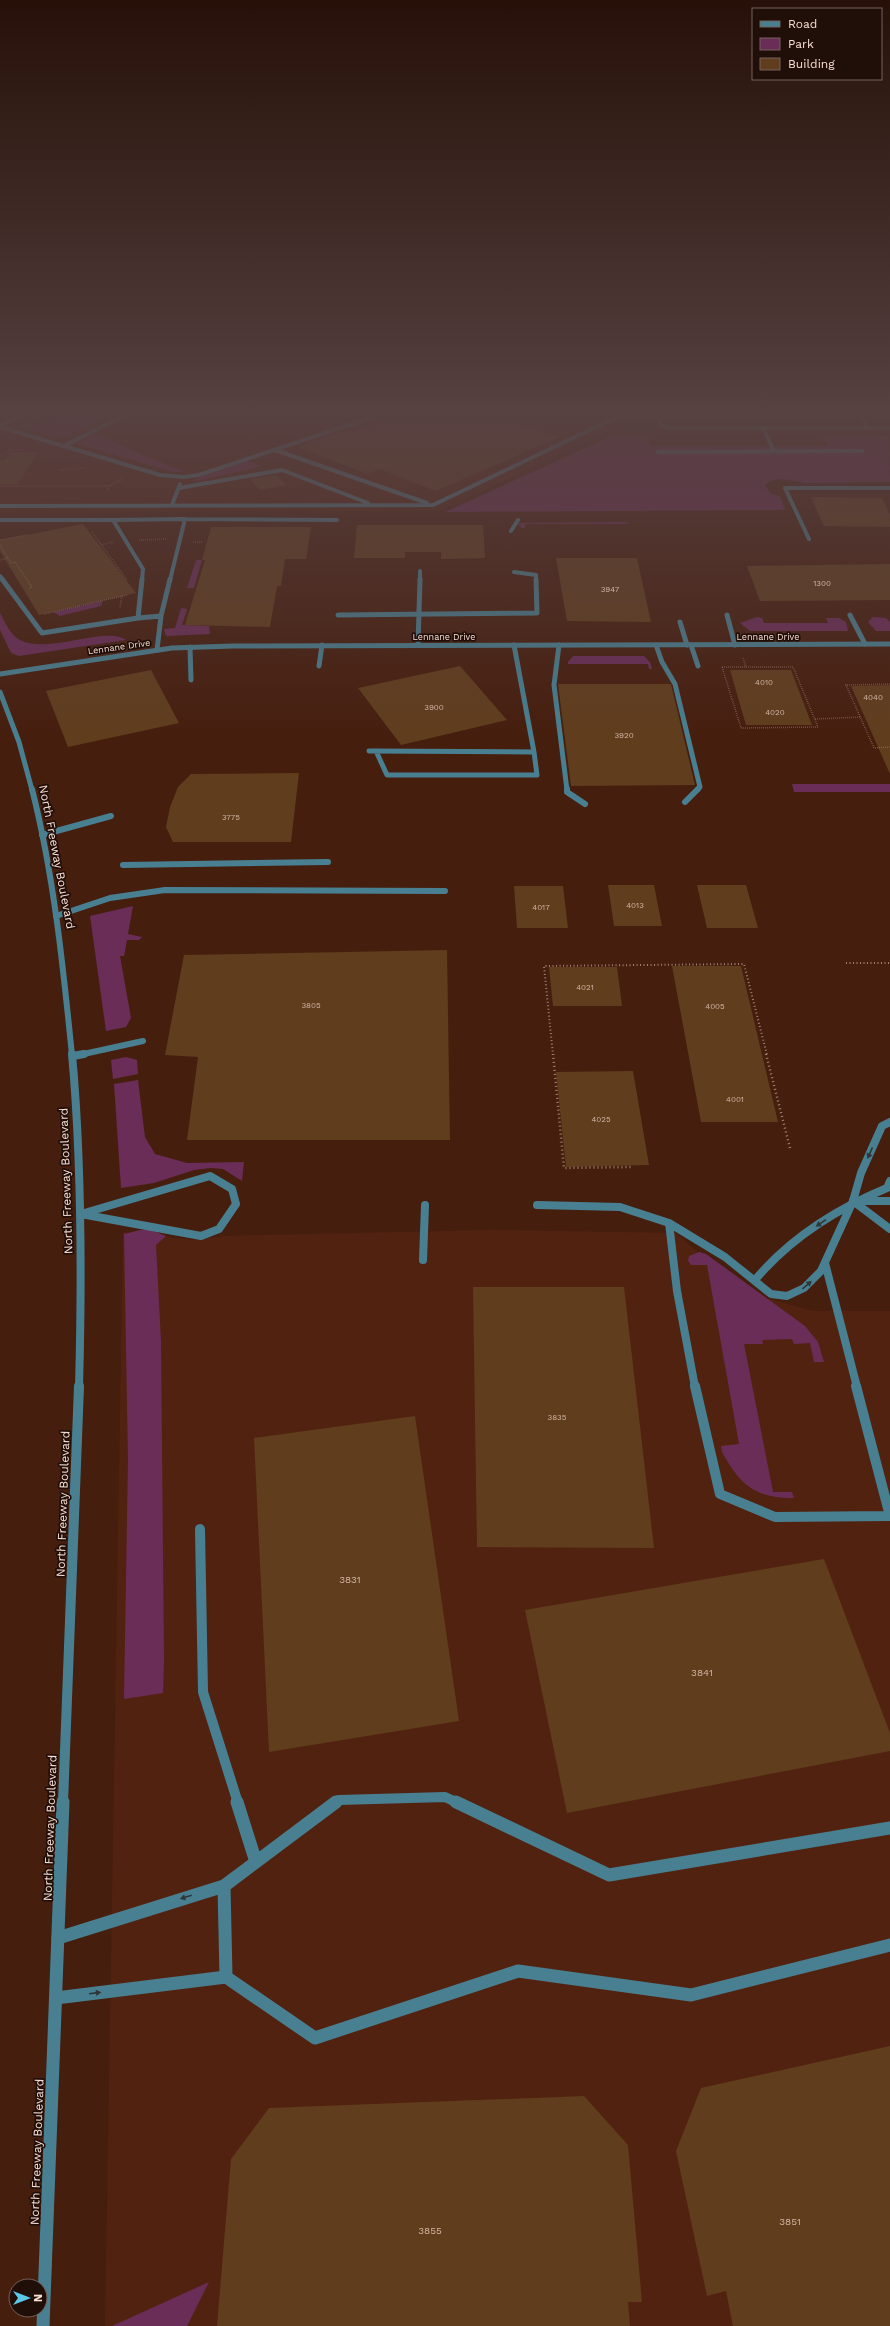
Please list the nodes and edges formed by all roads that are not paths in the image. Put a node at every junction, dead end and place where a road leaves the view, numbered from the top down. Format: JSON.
{"nodes":[{"id":1,"x":114,"y":520,"type":"edge"},
{"id":2,"x":518,"y":520,"type":"dead end"},
{"id":3,"x":185,"y":521,"type":"edge"},
{"id":4,"x":800,"y":521,"type":"edge"},
{"id":5,"x":511,"y":531,"type":"dead end"},
{"id":6,"x":809,"y":539,"type":"dead end"},
{"id":7,"x":420,"y":571,"type":"dead end"},
{"id":8,"x":514,"y":572,"type":"dead end"},
{"id":9,"x":0,"y":576,"type":"edge"},
{"id":10,"x":419,"y":614,"type":"junction"},
{"id":11,"x":338,"y":615,"type":"dead end"},
{"id":12,"x":727,"y":615,"type":"dead end"},
{"id":13,"x":850,"y":615,"type":"dead end"},
{"id":14,"x":161,"y":616,"type":"junction"},
{"id":15,"x":138,"y":618,"type":"junction"},
{"id":16,"x":680,"y":622,"type":"dead end"},
{"id":17,"x":866,"y":644,"type":"junction"},
{"id":18,"x":890,"y":644,"type":"edge"},
{"id":19,"x":322,"y":645,"type":"junction"},
{"id":20,"x":418,"y":645,"type":"junction"},
{"id":21,"x":514,"y":645,"type":"junction"},
{"id":22,"x":558,"y":645,"type":"junction"},
{"id":23,"x":656,"y":645,"type":"junction"},
{"id":24,"x":689,"y":645,"type":"junction"},
{"id":25,"x":735,"y":645,"type":"junction"},
{"id":26,"x":190,"y":647,"type":"junction"},
{"id":27,"x":157,"y":650,"type":"junction"},
{"id":28,"x":319,"y":666,"type":"dead end"},
{"id":29,"x":698,"y":666,"type":"dead end"},
{"id":30,"x":0,"y":674,"type":"edge"},
{"id":31,"x":191,"y":680,"type":"dead end"},
{"id":32,"x":0,"y":692,"type":"edge"},
{"id":33,"x":369,"y":752,"type":"dead end"},
{"id":34,"x":376,"y":752,"type":"junction"},
{"id":35,"x":534,"y":752,"type":"junction"},
{"id":36,"x":685,"y":802,"type":"dead end"},
{"id":37,"x":585,"y":804,"type":"dead end"},
{"id":38,"x":111,"y":816,"type":"dead end"},
{"id":39,"x":42,"y":835,"type":"junction"},
{"id":40,"x":328,"y":862,"type":"dead end"},
{"id":41,"x":123,"y":865,"type":"dead end"},
{"id":42,"x":445,"y":891,"type":"dead end"},
{"id":43,"x":56,"y":916,"type":"junction"},
{"id":44,"x":143,"y":1041,"type":"dead end"},
{"id":45,"x":73,"y":1056,"type":"junction"},
{"id":46,"x":890,"y":1122,"type":"edge"},
{"id":47,"x":890,"y":1181,"type":"edge"},
{"id":48,"x":853,"y":1201,"type":"junction"},
{"id":49,"x":890,"y":1201,"type":"edge"},
{"id":50,"x":425,"y":1205,"type":"dead end"},
{"id":51,"x":537,"y":1205,"type":"dead end"},
{"id":52,"x":81,"y":1214,"type":"junction"},
{"id":53,"x":669,"y":1223,"type":"junction"},
{"id":54,"x":890,"y":1229,"type":"edge"},
{"id":55,"x":424,"y":1260,"type":"dead end"},
{"id":56,"x":825,"y":1263,"type":"junction"},
{"id":57,"x":755,"y":1280,"type":"junction"},
{"id":58,"x":890,"y":1516,"type":"edge"},
{"id":59,"x":200,"y":1529,"type":"dead end"},
{"id":60,"x":890,"y":1828,"type":"edge"},
{"id":61,"x":256,"y":1862,"type":"junction"},
{"id":62,"x":224,"y":1886,"type":"junction"},
{"id":63,"x":58,"y":1938,"type":"junction"},
{"id":64,"x":890,"y":1946,"type":"edge"},
{"id":65,"x":226,"y":1977,"type":"junction"},
{"id":66,"x":56,"y":1998,"type":"junction"},
{"id":67,"x":43,"y":2326,"type":"edge"}],
"edges":[{"from":1,"to":15,"type":"street"},
{"from":2,"to":5,"type":"street"},
{"from":3,"to":14,"type":"street"},
{"from":4,"to":6,"type":"street"},
{"from":7,"to":10,"type":"street"},
{"from":8,"to":10,"type":"street"},
{"from":9,"to":15,"type":"street"},
{"from":10,"to":11,"type":"street"},
{"from":10,"to":20,"type":"street"},
{"from":12,"to":25,"type":"street"},
{"from":13,"to":17,"type":"street"},
{"from":14,"to":15,"type":"street"},
{"from":14,"to":27,"type":"street"},
{"from":16,"to":24,"type":"street"},
{"from":17,"to":18,"type":"street","name":"Lennane Drive"},
{"from":17,"to":25,"type":"street","name":"Lennane Drive"},
{"from":19,"to":20,"type":"street","name":"Lennane Drive"},
{"from":19,"to":26,"type":"street","name":"Lennane Drive"},
{"from":19,"to":28,"type":"street"},
{"from":20,"to":21,"type":"street","name":"Lennane Drive"},
{"from":21,"to":22,"type":"street","name":"Lennane Drive"},
{"from":21,"to":35,"type":"street"},
{"from":22,"to":23,"type":"street","name":"Lennane Drive"},
{"from":22,"to":37,"type":"street"},
{"from":23,"to":24,"type":"street","name":"Lennane Drive"},
{"from":23,"to":36,"type":"street"},
{"from":24,"to":25,"type":"street","name":"Lennane Drive"},
{"from":24,"to":29,"type":"street"},
{"from":26,"to":27,"type":"street","name":"Lennane Drive"},
{"from":26,"to":31,"type":"street"},
{"from":27,"to":30,"type":"street","name":"Lennane Drive"},
{"from":32,"to":39,"type":"street","name":"North Freeway Boulevard"},
{"from":33,"to":34,"type":"street"},
{"from":34,"to":35,"type":"street"},
{"from":34,"to":35,"type":"street"},
{"from":38,"to":39,"type":"street"},
{"from":39,"to":43,"type":"street","name":"North Freeway Boulevard"},
{"from":40,"to":41,"type":"street"},
{"from":42,"to":43,"type":"street"},
{"from":43,"to":45,"type":"street","name":"North Freeway Boulevard"},
{"from":44,"to":45,"type":"street"},
{"from":45,"to":52,"type":"street","name":"North Freeway Boulevard"},
{"from":46,"to":48,"type":"street","one_way":true},
{"from":47,"to":48,"type":"street"},
{"from":48,"to":49,"type":"street"},
{"from":48,"to":54,"type":"street"},
{"from":48,"to":56,"type":"street"},
{"from":48,"to":57,"type":"street","one_way":true},
{"from":50,"to":55,"type":"street"},
{"from":51,"to":53,"type":"street"},
{"from":52,"to":52,"type":"street"},
{"from":52,"to":63,"type":"street","name":"North Freeway Boulevard"},
{"from":53,"to":57,"type":"street"},
{"from":53,"to":58,"type":"street"},
{"from":57,"to":56,"type":"street","one_way":true},
{"from":56,"to":58,"type":"street"},
{"from":59,"to":61,"type":"street"},
{"from":60,"to":61,"type":"street"},
{"from":61,"to":62,"type":"street"},
{"from":62,"to":63,"type":"street","one_way":true},
{"from":62,"to":65,"type":"street"},
{"from":63,"to":66,"type":"street","name":"North Freeway Boulevard"},
{"from":64,"to":65,"type":"street"},
{"from":66,"to":65,"type":"street","one_way":true},
{"from":66,"to":67,"type":"street","name":"North Freeway Boulevard"}]}
